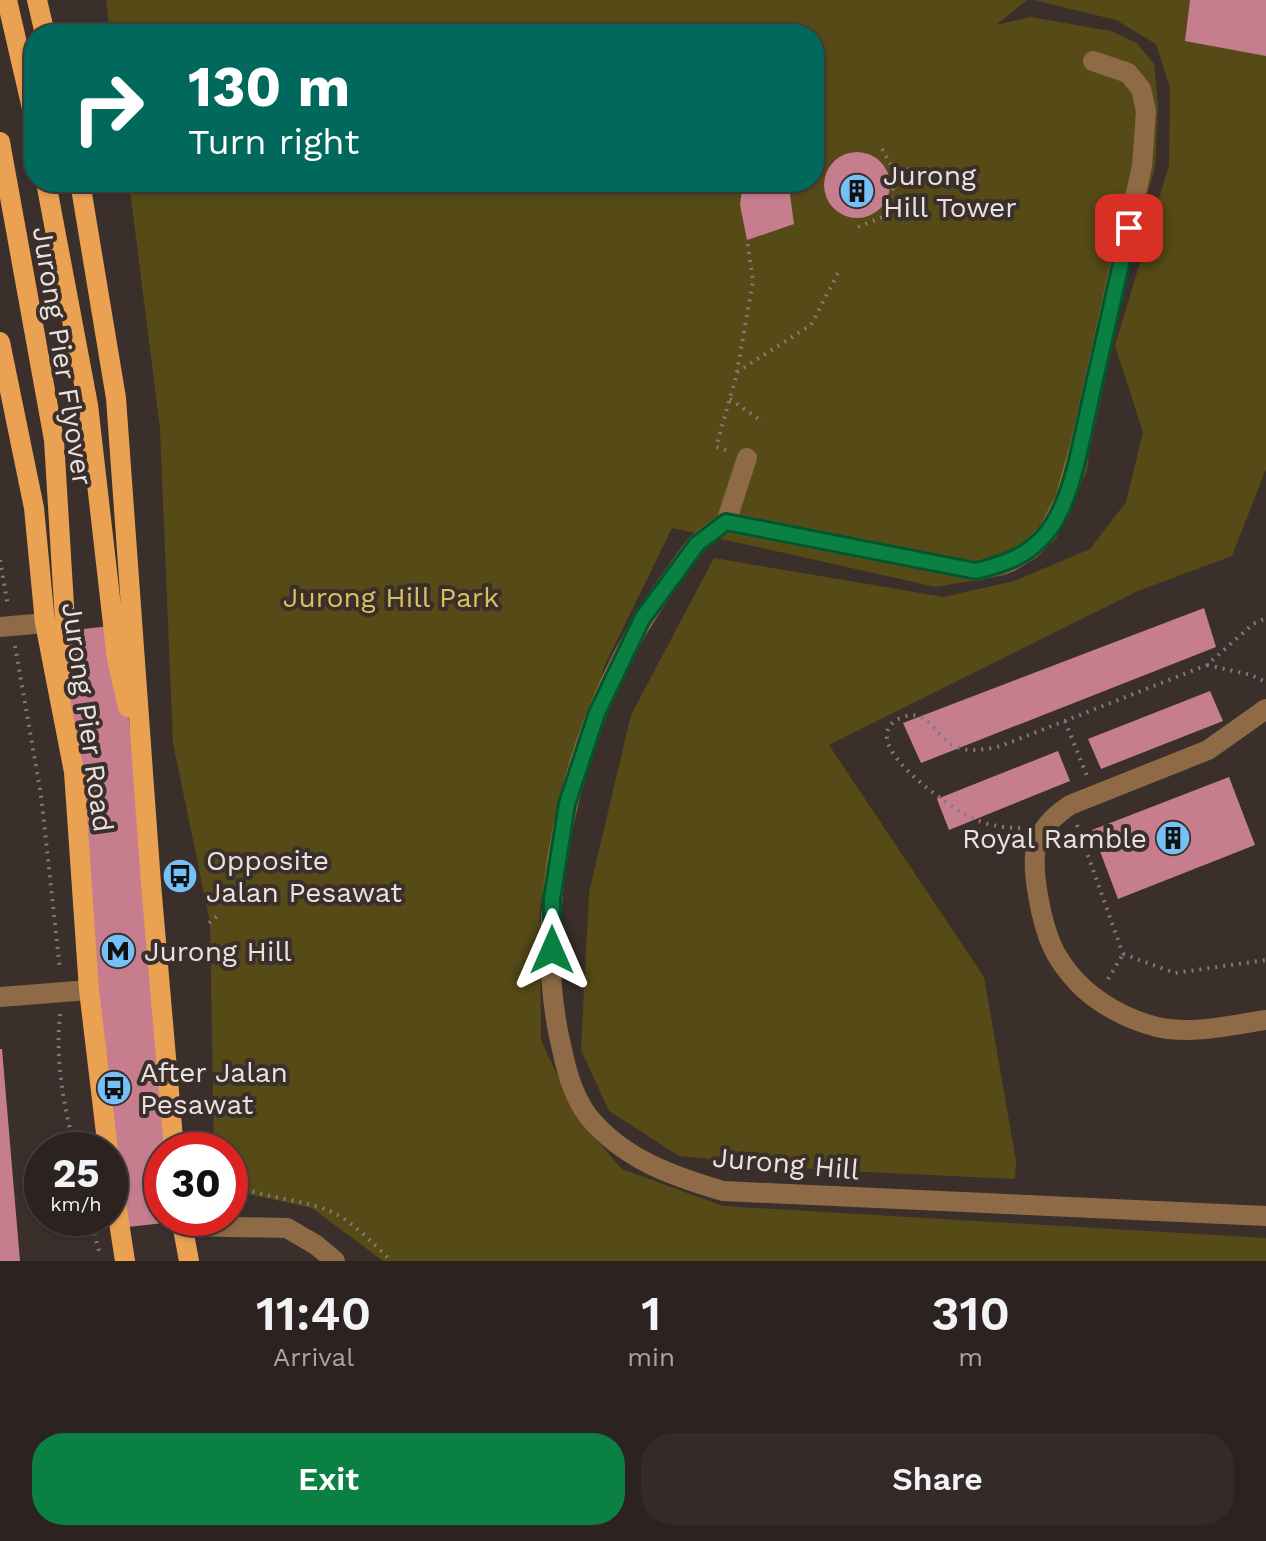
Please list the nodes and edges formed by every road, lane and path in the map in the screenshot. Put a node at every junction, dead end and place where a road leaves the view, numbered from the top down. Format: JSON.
{"nodes":[{"id":1,"x":7,"y":0,"type":"edge"},
{"id":2,"x":37,"y":0,"type":"edge"},
{"id":3,"x":43,"y":24,"type":"edge"},
{"id":4,"x":1093,"y":61,"type":"dead end"},
{"id":5,"x":24,"y":74,"type":"edge"},
{"id":6,"x":0,"y":142,"type":"edge"},
{"id":7,"x":882,"y":149,"type":"dead end"},
{"id":8,"x":917,"y":167,"type":"dead end"},
{"id":9,"x":897,"y":175,"type":"junction"},
{"id":10,"x":48,"y":192,"type":"edge"},
{"id":11,"x":82,"y":192,"type":"edge"},
{"id":12,"x":858,"y":227,"type":"dead end"},
{"id":13,"x":747,"y":240,"type":"dead end"},
{"id":14,"x":839,"y":271,"type":"dead end"},
{"id":15,"x":0,"y":342,"type":"edge"},
{"id":16,"x":737,"y":372,"type":"junction"},
{"id":17,"x":730,"y":399,"type":"junction"},
{"id":18,"x":763,"y":422,"type":"dead end"},
{"id":19,"x":747,"y":458,"type":"joint"},
{"id":20,"x":726,"y":522,"type":"junction"},
{"id":21,"x":0,"y":560,"type":"edge"},
{"id":22,"x":1266,"y":618,"type":"edge"},
{"id":23,"x":45,"y":623,"type":"junction"},
{"id":24,"x":6,"y":627,"type":"edge"},
{"id":25,"x":1207,"y":665,"type":"junction"},
{"id":26,"x":1266,"y":682,"type":"edge"},
{"id":27,"x":1266,"y":709,"type":"edge"},
{"id":28,"x":1065,"y":721,"type":"junction"},
{"id":29,"x":142,"y":769,"type":"junction"},
{"id":30,"x":74,"y":772,"type":"junction"},
{"id":31,"x":1093,"y":793,"type":"junction"},
{"id":32,"x":1070,"y":805,"type":"junction"},
{"id":33,"x":1043,"y":829,"type":"junction"},
{"id":34,"x":217,"y":916,"type":"dead end"},
{"id":35,"x":209,"y":923,"type":"dead end"},
{"id":36,"x":1123,"y":954,"type":"junction"},
{"id":37,"x":1266,"y":960,"type":"edge"},
{"id":38,"x":1107,"y":979,"type":"dead end"},
{"id":39,"x":89,"y":990,"type":"junction"},
{"id":40,"x":63,"y":992,"type":"junction"},
{"id":41,"x":0,"y":997,"type":"edge"},
{"id":42,"x":1266,"y":1020,"type":"edge"},
{"id":43,"x":71,"y":1111,"type":"dead end"},
{"id":44,"x":68,"y":1122,"type":"junction"},
{"id":45,"x":70,"y":1132,"type":"edge"},
{"id":46,"x":106,"y":1132,"type":"edge"},
{"id":47,"x":172,"y":1132,"type":"edge"},
{"id":48,"x":248,"y":1190,"type":"edge"},
{"id":49,"x":1266,"y":1216,"type":"edge"},
{"id":50,"x":248,"y":1226,"type":"edge"},
{"id":51,"x":95,"y":1236,"type":"edge"},
{"id":52,"x":121,"y":1236,"type":"edge"},
{"id":53,"x":185,"y":1236,"type":"edge"},
{"id":54,"x":101,"y":1261,"type":"edge"},
{"id":55,"x":125,"y":1261,"type":"edge"},
{"id":56,"x":189,"y":1261,"type":"edge"},
{"id":57,"x":335,"y":1261,"type":"edge"},
{"id":58,"x":391,"y":1261,"type":"edge"}],
"edges":[{"from":1,"to":5,"type":"main road"},
{"from":2,"to":3,"type":"main road"},
{"from":4,"to":20,"type":"street"},
{"from":6,"to":30,"type":"main road","name":"Jurong Pier Flyover"},
{"from":7,"to":9,"type":"path"},
{"from":8,"to":9,"type":"path"},
{"from":9,"to":12,"type":"path"},
{"from":10,"to":29,"type":"main road","name":"Jurong Pier Flyover"},
{"from":11,"to":29,"type":"main road"},
{"from":13,"to":16,"type":"path"},
{"from":14,"to":16,"type":"path"},
{"from":15,"to":23,"type":"main road","name":"Jurong Pier Road"},
{"from":16,"to":17,"type":"path"},
{"from":17,"to":18,"type":"path"},
{"from":17,"to":19,"type":"path"},
{"from":19,"to":20,"type":"street"},
{"from":20,"to":49,"type":"street","name":"Jurong Hill"},
{"from":21,"to":24,"type":"path"},
{"from":22,"to":25,"type":"path"},
{"from":23,"to":24,"type":"street"},
{"from":23,"to":30,"type":"main road","name":"Jurong Pier Road"},
{"from":24,"to":40,"type":"path"},
{"from":25,"to":26,"type":"path"},
{"from":25,"to":28,"type":"path"},
{"from":27,"to":31,"type":"street"},
{"from":28,"to":31,"type":"path"},
{"from":28,"to":33,"type":"path"},
{"from":29,"to":47,"type":"main road","name":"Jurong Pier Road"},
{"from":30,"to":39,"type":"main road","name":"Jurong Pier Road"},
{"from":31,"to":32,"type":"street"},
{"from":32,"to":33,"type":"street"},
{"from":32,"to":36,"type":"path"},
{"from":33,"to":42,"type":"street"},
{"from":34,"to":35,"type":"path"},
{"from":36,"to":37,"type":"path"},
{"from":36,"to":38,"type":"path"},
{"from":39,"to":40,"type":"street"},
{"from":39,"to":46,"type":"main road","name":"Jurong Pier Road"},
{"from":40,"to":41,"type":"street"},
{"from":40,"to":44,"type":"path"},
{"from":43,"to":44,"type":"path"},
{"from":44,"to":45,"type":"path"},
{"from":48,"to":58,"type":"path"},
{"from":50,"to":57,"type":"street"},
{"from":51,"to":54,"type":"path"},
{"from":52,"to":55,"type":"main road"},
{"from":53,"to":56,"type":"main road"}]}
